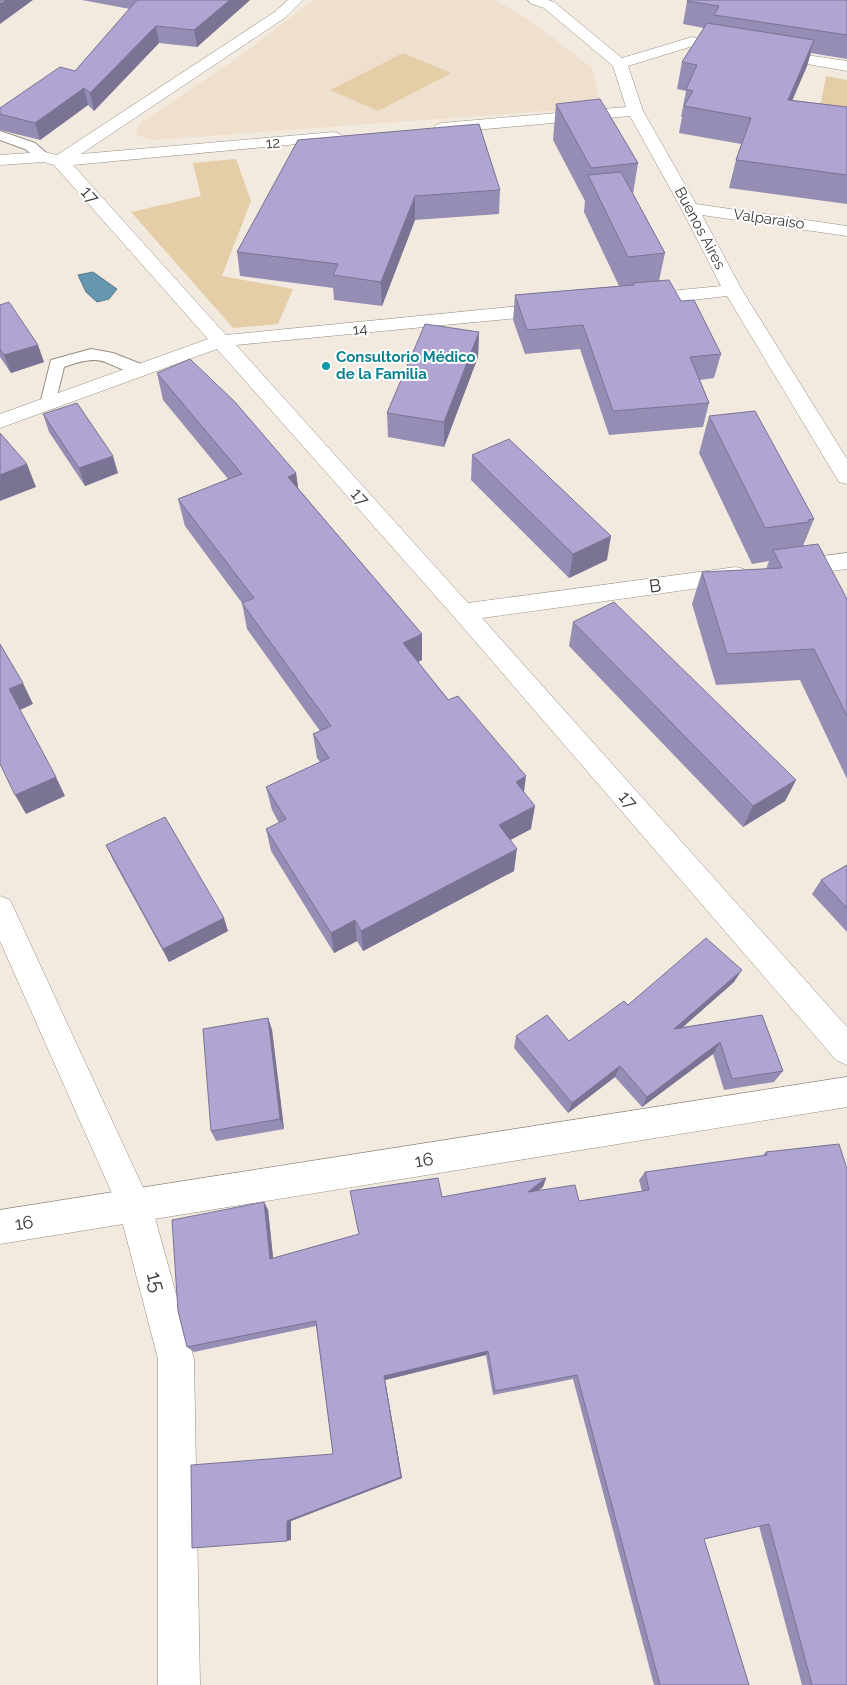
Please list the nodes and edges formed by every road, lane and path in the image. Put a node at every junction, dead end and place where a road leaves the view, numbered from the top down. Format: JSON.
{"nodes":[{"id":1,"x":296,"y":0,"type":"edge"},
{"id":2,"x":536,"y":0,"type":"edge"},
{"id":3,"x":620,"y":64,"type":"junction"},
{"id":4,"x":847,"y":66,"type":"edge"},
{"id":5,"x":635,"y":112,"type":"junction"},
{"id":6,"x":427,"y":130,"type":"edge"},
{"id":7,"x":0,"y":135,"type":"edge"},
{"id":8,"x":348,"y":136,"type":"edge"},
{"id":9,"x":52,"y":159,"type":"junction"},
{"id":10,"x":0,"y":160,"type":"edge"},
{"id":11,"x":690,"y":208,"type":"junction"},
{"id":12,"x":847,"y":231,"type":"edge"},
{"id":13,"x":733,"y":290,"type":"junction"},
{"id":14,"x":626,"y":301,"type":"edge"},
{"id":15,"x":567,"y":307,"type":"edge"},
{"id":16,"x":222,"y":341,"type":"junction"},
{"id":17,"x":140,"y":370,"type":"junction"},
{"id":18,"x":48,"y":404,"type":"junction"},
{"id":19,"x":0,"y":421,"type":"edge"},
{"id":20,"x":840,"y":456,"type":"edge"},
{"id":21,"x":847,"y":477,"type":"edge"},
{"id":22,"x":847,"y":561,"type":"edge"},
{"id":23,"x":463,"y":612,"type":"junction"},
{"id":24,"x":0,"y":909,"type":"edge"},
{"id":25,"x":847,"y":1050,"type":"edge"},
{"id":26,"x":847,"y":1092,"type":"edge"},
{"id":27,"x":135,"y":1206,"type":"junction"},
{"id":28,"x":0,"y":1227,"type":"edge"},
{"id":29,"x":179,"y":1685,"type":"edge"}],
"edges":[{"from":1,"to":9,"type":"street"},
{"from":2,"to":3,"type":"street"},
{"from":3,"to":4,"type":"street"},
{"from":3,"to":5,"type":"street","name":"Buenos Aires"},
{"from":5,"to":6,"type":"street"},
{"from":5,"to":11,"type":"street","name":"Buenos Aires"},
{"from":7,"to":9,"type":"lane"},
{"from":8,"to":9,"type":"street","name":"12"},
{"from":9,"to":10,"type":"street","name":"12"},
{"from":9,"to":16,"type":"street","name":"17"},
{"from":11,"to":12,"type":"street","name":"Valparaíso"},
{"from":11,"to":13,"type":"street","name":"Buenos Aires"},
{"from":13,"to":14,"type":"street"},
{"from":13,"to":20,"type":"street","name":"Buenos Aires"},
{"from":15,"to":16,"type":"street","name":"14"},
{"from":16,"to":17,"type":"street","name":"14"},
{"from":16,"to":23,"type":"street","name":"17"},
{"from":17,"to":18,"type":"street","name":"14"},
{"from":17,"to":18,"type":"lane"},
{"from":18,"to":19,"type":"street","name":"14"},
{"from":20,"to":21,"type":"street","name":"Buenos Aires"},
{"from":22,"to":23,"type":"street","name":"B"},
{"from":23,"to":25,"type":"street","name":"17"},
{"from":24,"to":27,"type":"street","name":"15"},
{"from":26,"to":27,"type":"street","name":"16"},
{"from":27,"to":28,"type":"street","name":"16"},
{"from":27,"to":29,"type":"street","name":"15"}]}
